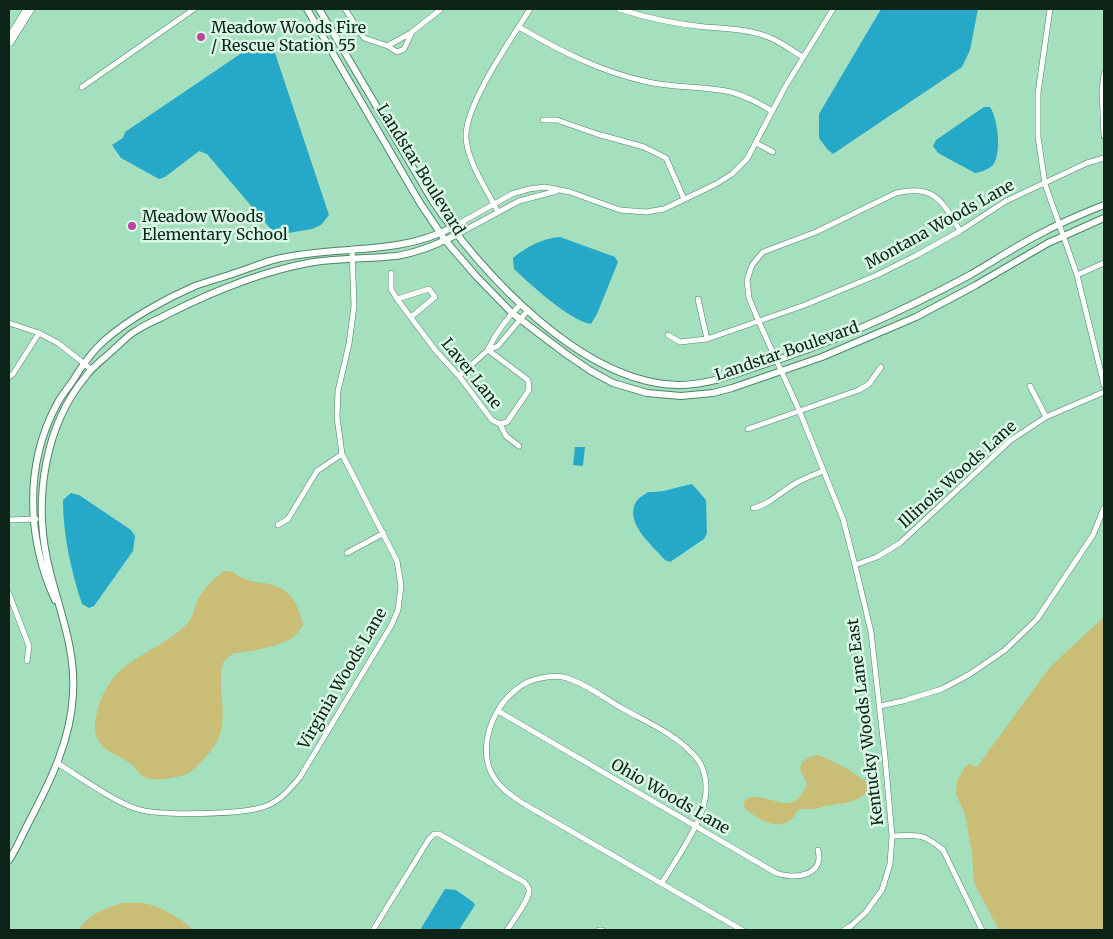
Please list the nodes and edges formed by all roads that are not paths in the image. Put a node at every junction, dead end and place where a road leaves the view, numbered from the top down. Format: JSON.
{"nodes":[{"id":1,"x":29,"y":9,"type":"edge"},
{"id":2,"x":194,"y":9,"type":"edge"},
{"id":3,"x":308,"y":9,"type":"edge"},
{"id":4,"x":319,"y":9,"type":"edge"},
{"id":5,"x":345,"y":9,"type":"edge"},
{"id":6,"x":441,"y":9,"type":"edge"},
{"id":7,"x":530,"y":9,"type":"edge"},
{"id":8,"x":619,"y":9,"type":"edge"},
{"id":9,"x":833,"y":9,"type":"edge"},
{"id":10,"x":1050,"y":9,"type":"edge"},
{"id":11,"x":519,"y":28,"type":"junction"},
{"id":12,"x":412,"y":32,"type":"junction"},
{"id":13,"x":9,"y":41,"type":"edge"},
{"id":14,"x":387,"y":46,"type":"junction"},
{"id":15,"x":803,"y":57,"type":"junction"},
{"id":16,"x":1104,"y":74,"type":"edge"},
{"id":17,"x":82,"y":87,"type":"dead end"},
{"id":18,"x":772,"y":111,"type":"junction"},
{"id":19,"x":543,"y":120,"type":"dead end"},
{"id":20,"x":1104,"y":136,"type":"edge"},
{"id":21,"x":756,"y":143,"type":"junction"},
{"id":22,"x":773,"y":152,"type":"dead end"},
{"id":23,"x":1104,"y":158,"type":"edge"},
{"id":24,"x":1045,"y":184,"type":"junction"},
{"id":25,"x":560,"y":190,"type":"junction"},
{"id":26,"x":684,"y":199,"type":"junction"},
{"id":27,"x":494,"y":205,"type":"junction"},
{"id":28,"x":1104,"y":205,"type":"edge"},
{"id":29,"x":498,"y":212,"type":"junction"},
{"id":30,"x":1104,"y":218,"type":"edge"},
{"id":31,"x":1059,"y":224,"type":"junction"},
{"id":32,"x":451,"y":228,"type":"junction"},
{"id":33,"x":960,"y":231,"type":"junction"},
{"id":34,"x":441,"y":233,"type":"junction"},
{"id":35,"x":456,"y":234,"type":"junction"},
{"id":36,"x":1063,"y":235,"type":"junction"},
{"id":37,"x":445,"y":240,"type":"junction"},
{"id":38,"x":352,"y":249,"type":"junction"},
{"id":39,"x":352,"y":259,"type":"junction"},
{"id":40,"x":1104,"y":262,"type":"edge"},
{"id":41,"x":391,"y":273,"type":"dead end"},
{"id":42,"x":1077,"y":275,"type":"junction"},
{"id":43,"x":397,"y":299,"type":"junction"},
{"id":44,"x":698,"y":299,"type":"dead end"},
{"id":45,"x":521,"y":304,"type":"junction"},
{"id":46,"x":528,"y":310,"type":"junction"},
{"id":47,"x":512,"y":312,"type":"junction"},
{"id":48,"x":411,"y":317,"type":"junction"},
{"id":49,"x":520,"y":319,"type":"junction"},
{"id":50,"x":759,"y":322,"type":"junction"},
{"id":51,"x":9,"y":324,"type":"edge"},
{"id":52,"x":39,"y":333,"type":"junction"},
{"id":53,"x":668,"y":335,"type":"dead end"},
{"id":54,"x":707,"y":339,"type":"junction"},
{"id":55,"x":488,"y":350,"type":"junction"},
{"id":56,"x":776,"y":361,"type":"junction"},
{"id":57,"x":83,"y":364,"type":"junction"},
{"id":58,"x":881,"y":367,"type":"dead end"},
{"id":59,"x":91,"y":369,"type":"junction"},
{"id":60,"x":780,"y":372,"type":"junction"},
{"id":61,"x":459,"y":376,"type":"junction"},
{"id":62,"x":9,"y":377,"type":"edge"},
{"id":63,"x":84,"y":377,"type":"junction"},
{"id":64,"x":1104,"y":385,"type":"edge"},
{"id":65,"x":1030,"y":386,"type":"dead end"},
{"id":66,"x":1104,"y":392,"type":"edge"},
{"id":67,"x":799,"y":410,"type":"junction"},
{"id":68,"x":1046,"y":417,"type":"junction"},
{"id":69,"x":500,"y":424,"type":"junction"},
{"id":70,"x":748,"y":429,"type":"dead end"},
{"id":71,"x":519,"y":446,"type":"dead end"},
{"id":72,"x":342,"y":454,"type":"junction"},
{"id":73,"x":824,"y":471,"type":"junction"},
{"id":74,"x":753,"y":508,"type":"dead end"},
{"id":75,"x":1104,"y":508,"type":"edge"},
{"id":76,"x":33,"y":519,"type":"junction"},
{"id":77,"x":9,"y":520,"type":"edge"},
{"id":78,"x":42,"y":520,"type":"junction"},
{"id":79,"x":278,"y":525,"type":"dead end"},
{"id":80,"x":384,"y":534,"type":"junction"},
{"id":81,"x":347,"y":553,"type":"dead end"},
{"id":82,"x":855,"y":565,"type":"junction"},
{"id":83,"x":9,"y":594,"type":"edge"},
{"id":84,"x":65,"y":622,"type":"junction"},
{"id":85,"x":27,"y":660,"type":"dead end"},
{"id":86,"x":880,"y":706,"type":"junction"},
{"id":87,"x":498,"y":711,"type":"junction"},
{"id":88,"x":57,"y":763,"type":"junction"},
{"id":89,"x":695,"y":826,"type":"junction"},
{"id":90,"x":892,"y":836,"type":"junction"},
{"id":91,"x":818,"y":850,"type":"dead end"},
{"id":92,"x":9,"y":860,"type":"edge"},
{"id":93,"x":662,"y":884,"type":"junction"},
{"id":94,"x":373,"y":930,"type":"edge"},
{"id":95,"x":507,"y":930,"type":"edge"},
{"id":96,"x":742,"y":930,"type":"edge"},
{"id":97,"x":844,"y":930,"type":"edge"},
{"id":98,"x":982,"y":930,"type":"edge"}],
"edges":[{"from":1,"to":13,"type":"highway"},
{"from":2,"to":17,"type":"street"},
{"from":3,"to":34,"type":"street","name":"Landstar Boulevard"},
{"from":4,"to":32,"type":"street","name":"Landstar Boulevard"},
{"from":5,"to":14,"type":"street"},
{"from":6,"to":12,"type":"street"},
{"from":7,"to":11,"type":"street"},
{"from":8,"to":15,"type":"street"},
{"from":9,"to":15,"type":"street"},
{"from":10,"to":24,"type":"street"},
{"from":11,"to":18,"type":"street"},
{"from":11,"to":27,"type":"street"},
{"from":12,"to":14,"type":"street"},
{"from":12,"to":14,"type":"street"},
{"from":15,"to":18,"type":"street"},
{"from":16,"to":20,"type":"street"},
{"from":18,"to":21,"type":"street"},
{"from":19,"to":26,"type":"street"},
{"from":21,"to":22,"type":"street"},
{"from":21,"to":26,"type":"street"},
{"from":23,"to":24,"type":"street","name":"Montana Woods Lane"},
{"from":24,"to":31,"type":"street"},
{"from":24,"to":33,"type":"street","name":"Montana Woods Lane"},
{"from":25,"to":26,"type":"street"},
{"from":25,"to":27,"type":"street"},
{"from":25,"to":29,"type":"street"},
{"from":27,"to":29,"type":"street"},
{"from":27,"to":32,"type":"street"},
{"from":28,"to":31,"type":"street","name":"Landstar Boulevard"},
{"from":29,"to":35,"type":"street"},
{"from":30,"to":36,"type":"street","name":"Landstar Boulevard"},
{"from":31,"to":36,"type":"street"},
{"from":31,"to":56,"type":"street","name":"Landstar Boulevard"},
{"from":32,"to":34,"type":"street"},
{"from":32,"to":35,"type":"street","name":"Landstar Boulevard"},
{"from":33,"to":50,"type":"street","name":"Montana Woods Lane"},
{"from":33,"to":50,"type":"street","name":"Kentucky Woods Lane East"},
{"from":34,"to":37,"type":"street","name":"Landstar Boulevard"},
{"from":34,"to":38,"type":"street"},
{"from":35,"to":37,"type":"street"},
{"from":35,"to":45,"type":"street","name":"Landstar Boulevard"},
{"from":36,"to":42,"type":"street"},
{"from":36,"to":60,"type":"street","name":"Landstar Boulevard"},
{"from":37,"to":39,"type":"street"},
{"from":37,"to":47,"type":"street","name":"Landstar Boulevard"},
{"from":38,"to":39,"type":"street","name":"Virginia Woods Lane"},
{"from":38,"to":57,"type":"street"},
{"from":39,"to":59,"type":"street"},
{"from":39,"to":72,"type":"street","name":"Virginia Woods Lane"},
{"from":40,"to":42,"type":"street"},
{"from":41,"to":43,"type":"street","name":"Laver Lane"},
{"from":42,"to":64,"type":"street"},
{"from":43,"to":48,"type":"street","name":"Laver Lane"},
{"from":43,"to":48,"type":"street"},
{"from":44,"to":54,"type":"street"},
{"from":45,"to":46,"type":"street","name":"Landstar Boulevard"},
{"from":45,"to":47,"type":"street"},
{"from":46,"to":49,"type":"street"},
{"from":46,"to":56,"type":"street","name":"Landstar Boulevard"},
{"from":47,"to":49,"type":"street","name":"Landstar Boulevard"},
{"from":47,"to":55,"type":"street"},
{"from":48,"to":61,"type":"street","name":"Laver Lane"},
{"from":49,"to":55,"type":"street"},
{"from":49,"to":60,"type":"street","name":"Landstar Boulevard"},
{"from":50,"to":54,"type":"street","name":"Montana Woods Lane"},
{"from":50,"to":56,"type":"street","name":"Kentucky Woods Lane East"},
{"from":51,"to":52,"type":"street"},
{"from":52,"to":57,"type":"street"},
{"from":52,"to":62,"type":"street"},
{"from":53,"to":54,"type":"street","name":"Montana Woods Lane"},
{"from":55,"to":61,"type":"street"},
{"from":55,"to":69,"type":"street","name":"Laver Lane"},
{"from":56,"to":60,"type":"street","name":"Kentucky Woods Lane East"},
{"from":57,"to":59,"type":"street"},
{"from":57,"to":63,"type":"street"},
{"from":57,"to":76,"type":"street"},
{"from":58,"to":67,"type":"street"},
{"from":59,"to":63,"type":"street"},
{"from":60,"to":67,"type":"street","name":"Kentucky Woods Lane East"},
{"from":61,"to":69,"type":"street","name":"Laver Lane"},
{"from":63,"to":78,"type":"street"},
{"from":65,"to":68,"type":"street"},
{"from":66,"to":68,"type":"street","name":"Illinois Woods Lane"},
{"from":67,"to":70,"type":"street"},
{"from":67,"to":73,"type":"street","name":"Kentucky Woods Lane East"},
{"from":68,"to":82,"type":"street","name":"Illinois Woods Lane"},
{"from":69,"to":71,"type":"street"},
{"from":72,"to":79,"type":"street"},
{"from":72,"to":80,"type":"street","name":"Virginia Woods Lane"},
{"from":73,"to":74,"type":"street"},
{"from":73,"to":82,"type":"street","name":"Kentucky Woods Lane East"},
{"from":75,"to":86,"type":"street"},
{"from":76,"to":77,"type":"street"},
{"from":76,"to":78,"type":"street"},
{"from":76,"to":84,"type":"street"},
{"from":78,"to":84,"type":"street"},
{"from":80,"to":81,"type":"street"},
{"from":80,"to":88,"type":"street","name":"Virginia Woods Lane"},
{"from":82,"to":86,"type":"street","name":"Kentucky Woods Lane East"},
{"from":83,"to":85,"type":"street"},
{"from":84,"to":88,"type":"street"},
{"from":86,"to":90,"type":"street","name":"Kentucky Woods Lane East"},
{"from":87,"to":89,"type":"street","name":"Ohio Woods Lane"},
{"from":87,"to":89,"type":"street"},
{"from":87,"to":93,"type":"street"},
{"from":88,"to":92,"type":"street"},
{"from":89,"to":91,"type":"street","name":"Ohio Woods Lane"},
{"from":89,"to":93,"type":"street"},
{"from":90,"to":97,"type":"street","name":"Kentucky Woods Lane East"},
{"from":90,"to":98,"type":"street"},
{"from":93,"to":96,"type":"street"},
{"from":94,"to":95,"type":"street"}]}
